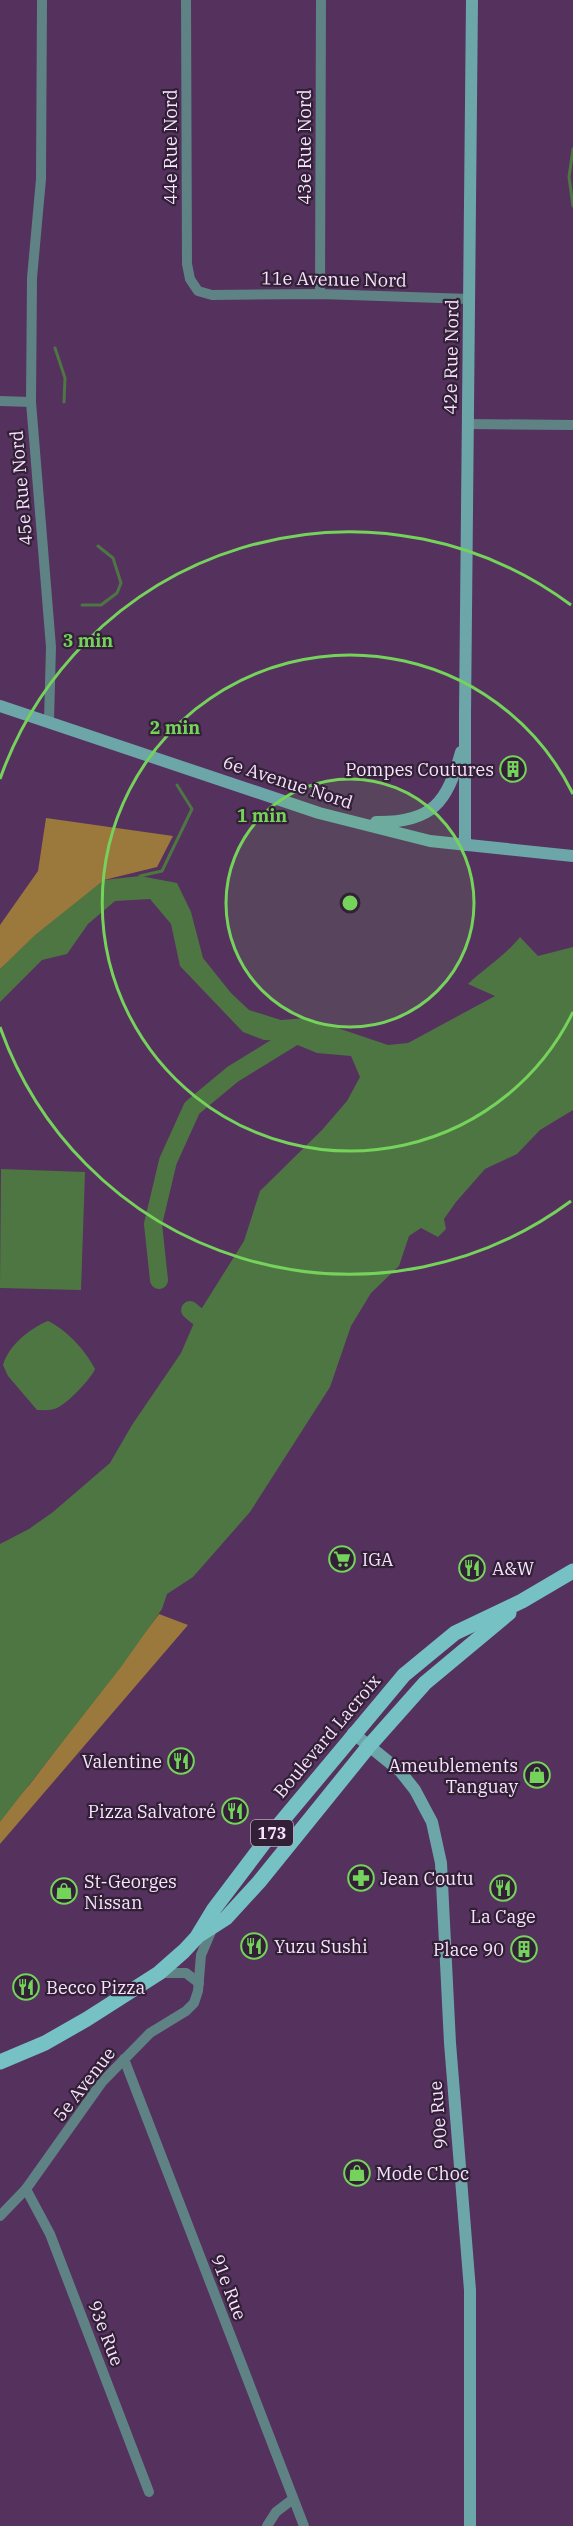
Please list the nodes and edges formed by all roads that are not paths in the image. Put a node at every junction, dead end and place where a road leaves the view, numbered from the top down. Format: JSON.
{"nodes":[{"id":1,"x":42,"y":0,"type":"edge"},
{"id":2,"x":186,"y":0,"type":"edge"},
{"id":3,"x":321,"y":0,"type":"edge"},
{"id":4,"x":472,"y":0,"type":"edge"},
{"id":5,"x":198,"y":291,"type":"joint"},
{"id":6,"x":320,"y":294,"type":"junction"},
{"id":7,"x":470,"y":299,"type":"junction"},
{"id":8,"x":0,"y":401,"type":"edge"},
{"id":9,"x":31,"y":402,"type":"junction"},
{"id":10,"x":469,"y":424,"type":"junction"},
{"id":11,"x":573,"y":425,"type":"edge"},
{"id":12,"x":0,"y":706,"type":"edge"},
{"id":13,"x":465,"y":715,"type":"junction"},
{"id":14,"x":49,"y":720,"type":"junction"},
{"id":15,"x":354,"y":822,"type":"junction"},
{"id":16,"x":470,"y":845,"type":"junction"},
{"id":17,"x":573,"y":856,"type":"edge"},
{"id":18,"x":573,"y":1571,"type":"edge"},
{"id":19,"x":522,"y":1601,"type":"junction"},
{"id":20,"x":353,"y":1733,"type":"junction"},
{"id":21,"x":369,"y":1746,"type":"junction"},
{"id":22,"x":213,"y":1927,"type":"junction"},
{"id":23,"x":197,"y":1937,"type":"junction"},
{"id":24,"x":159,"y":1972,"type":"junction"},
{"id":25,"x":199,"y":1983,"type":"junction"},
{"id":26,"x":124,"y":2059,"type":"junction"},
{"id":27,"x":0,"y":2062,"type":"edge"},
{"id":28,"x":26,"y":2189,"type":"junction"},
{"id":29,"x":0,"y":2216,"type":"edge"},
{"id":30,"x":148,"y":2492,"type":"dead end"},
{"id":31,"x":293,"y":2499,"type":"junction"},
{"id":32,"x":267,"y":2526,"type":"edge"},
{"id":33,"x":304,"y":2526,"type":"edge"},
{"id":34,"x":470,"y":2526,"type":"edge"}],
"edges":[{"from":1,"to":9,"type":"street","name":"45e Rue Nord"},
{"from":2,"to":5,"type":"street","name":"44e Rue Nord"},
{"from":3,"to":6,"type":"street","name":"43e Rue Nord"},
{"from":4,"to":7,"type":"main road","name":"42e Rue Nord"},
{"from":5,"to":6,"type":"street","name":"11e Avenue Nord"},
{"from":6,"to":7,"type":"street","name":"11e Avenue Nord"},
{"from":7,"to":10,"type":"main road","name":"42e Rue Nord"},
{"from":8,"to":9,"type":"street"},
{"from":9,"to":14,"type":"street","name":"45e Rue Nord"},
{"from":10,"to":11,"type":"street"},
{"from":10,"to":13,"type":"main road","name":"42e Rue Nord"},
{"from":12,"to":14,"type":"main road","name":"6e Avenue Nord"},
{"from":13,"to":15,"type":"main road","name":"42e Rue Nord"},
{"from":13,"to":16,"type":"main road","name":"42e Rue Nord"},
{"from":14,"to":15,"type":"main road","name":"6e Avenue Nord"},
{"from":15,"to":16,"type":"main road","name":"6e Avenue Nord"},
{"from":16,"to":17,"type":"main road","name":"6e Avenue Nord"},
{"from":18,"to":19,"type":"main road","name":"Boulevard Lacroix","number":"173"},
{"from":19,"to":20,"type":"main road","name":"Boulevard Lacroix","number":"173"},
{"from":19,"to":21,"type":"main road","name":"Boulevard Lacroix","number":"173"},
{"from":20,"to":21,"type":"main road","name":"90e Rue"},
{"from":20,"to":23,"type":"main road","name":"Boulevard Lacroix","number":"173"},
{"from":21,"to":22,"type":"main road","name":"Boulevard Lacroix","number":"173"},
{"from":21,"to":34,"type":"main road","name":"90e Rue"},
{"from":22,"to":23,"type":"main road","name":"Boulevard Lacroix","number":"173"},
{"from":22,"to":25,"type":"street","name":"5e Avenue"},
{"from":23,"to":24,"type":"main road","name":"Boulevard Lacroix","number":"173"},
{"from":24,"to":25,"type":"street"},
{"from":24,"to":27,"type":"main road","name":"Boulevard Lacroix","number":"173"},
{"from":25,"to":26,"type":"street","name":"5e Avenue"},
{"from":26,"to":28,"type":"street","name":"5e Avenue"},
{"from":26,"to":31,"type":"street","name":"91e Rue"},
{"from":28,"to":29,"type":"street","name":"5e Avenue"},
{"from":28,"to":30,"type":"street","name":"93e Rue"},
{"from":31,"to":32,"type":"street"},
{"from":31,"to":33,"type":"street","name":"91e Rue"}]}
